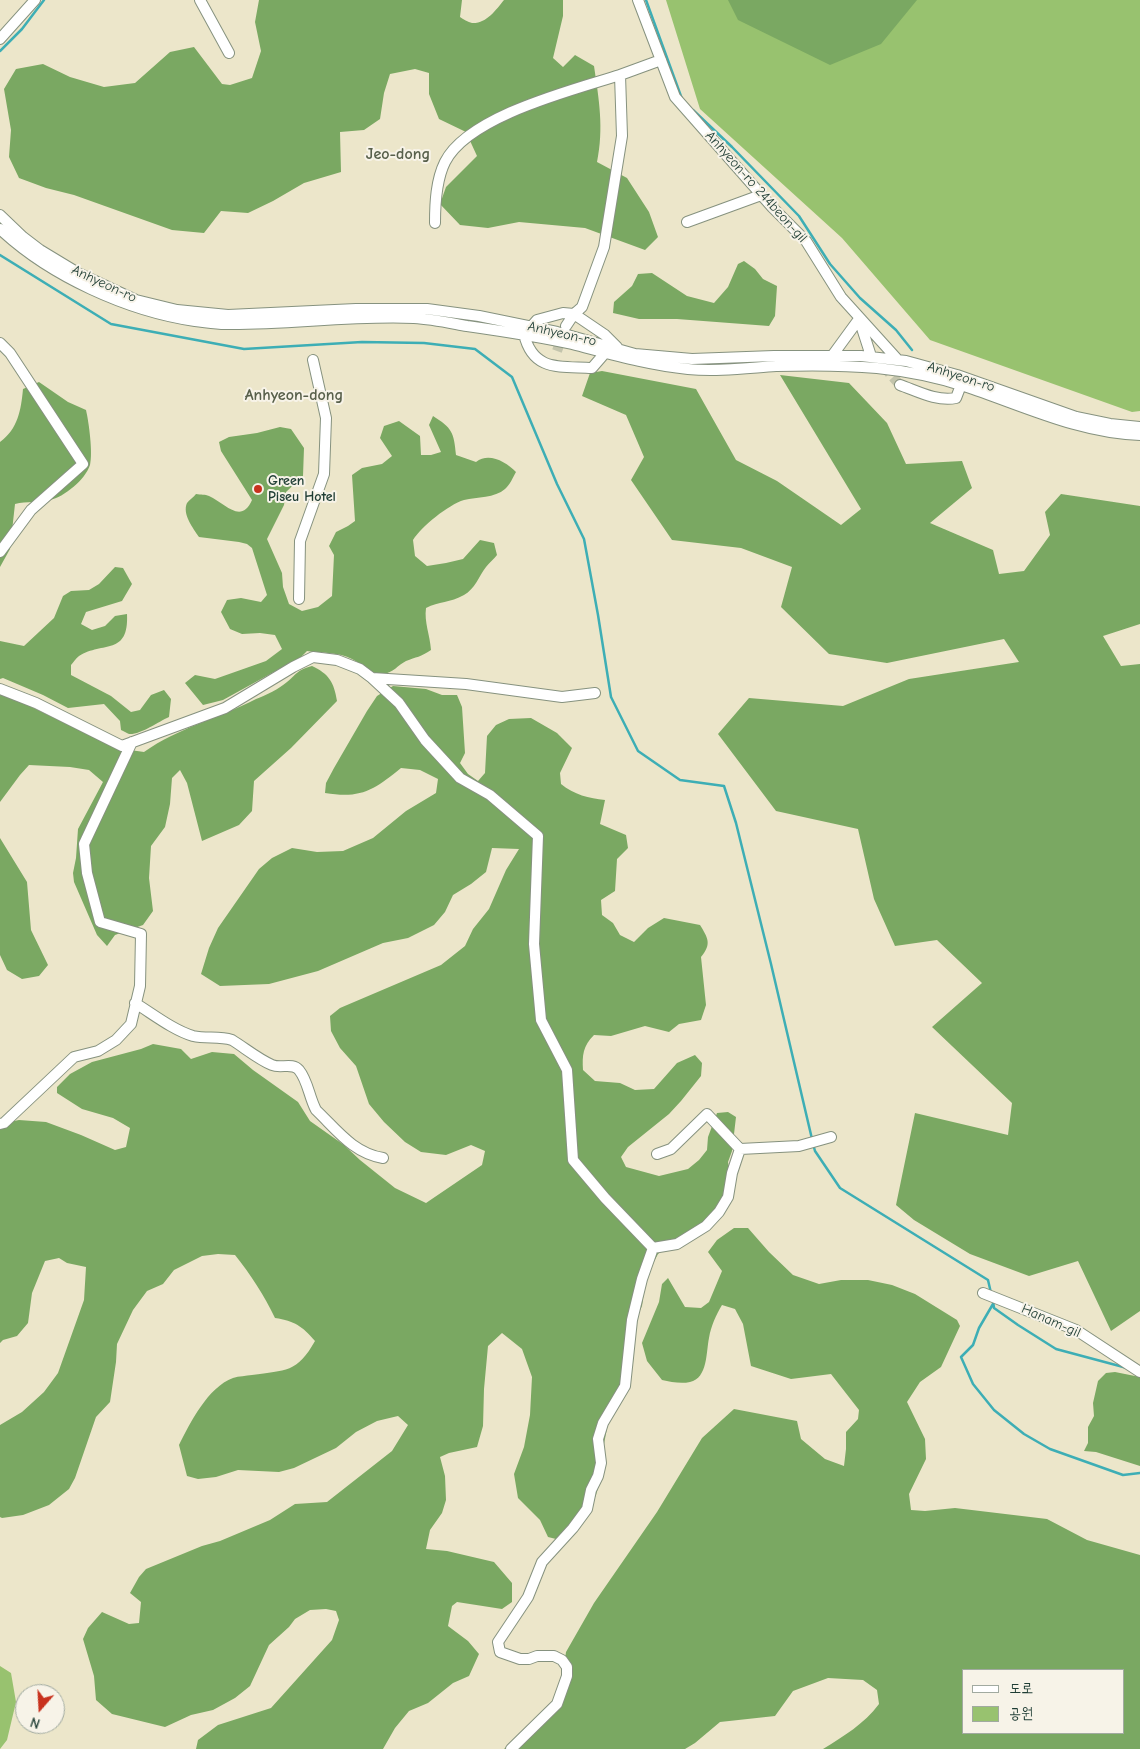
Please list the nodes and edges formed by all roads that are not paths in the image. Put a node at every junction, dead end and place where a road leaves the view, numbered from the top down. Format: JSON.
{"nodes":[{"id":1,"x":36,"y":0,"type":"edge"},
{"id":2,"x":200,"y":0,"type":"edge"},
{"id":3,"x":638,"y":0,"type":"edge"},
{"id":4,"x":0,"y":39,"type":"edge"},
{"id":5,"x":229,"y":53,"type":"dead end"},
{"id":6,"x":661,"y":60,"type":"junction"},
{"id":7,"x":620,"y":75,"type":"junction"},
{"id":8,"x":762,"y":195,"type":"junction"},
{"id":9,"x":435,"y":222,"type":"dead end"},
{"id":10,"x":687,"y":222,"type":"dead end"},
{"id":11,"x":1,"y":223,"type":"edge"},
{"id":12,"x":574,"y":314,"type":"junction"},
{"id":13,"x":859,"y":319,"type":"junction"},
{"id":14,"x":566,"y":326,"type":"tunnel mouth"},
{"id":15,"x":527,"y":330,"type":"junction"},
{"id":16,"x":0,"y":343,"type":"edge"},
{"id":17,"x":620,"y":349,"type":"junction"},
{"id":18,"x":605,"y":353,"type":"junction"},
{"id":19,"x":870,"y":353,"type":"dead end"},
{"id":20,"x":832,"y":356,"type":"junction"},
{"id":21,"x":313,"y":360,"type":"dead end"},
{"id":22,"x":898,"y":360,"type":"junction"},
{"id":23,"x":961,"y":384,"type":"junction"},
{"id":24,"x":900,"y":385,"type":"tunnel mouth"},
{"id":25,"x":1140,"y":427,"type":"edge"},
{"id":26,"x":1140,"y":435,"type":"edge"},
{"id":27,"x":0,"y":552,"type":"edge"},
{"id":28,"x":300,"y":598,"type":"dead end"},
{"id":29,"x":372,"y":678,"type":"junction"},
{"id":30,"x":0,"y":690,"type":"edge"},
{"id":31,"x":595,"y":693,"type":"dead end"},
{"id":32,"x":132,"y":742,"type":"junction"},
{"id":33,"x":135,"y":1003,"type":"junction"},
{"id":34,"x":0,"y":1124,"type":"edge"},
{"id":35,"x":831,"y":1137,"type":"dead end"},
{"id":36,"x":740,"y":1148,"type":"junction"},
{"id":37,"x":657,"y":1154,"type":"dead end"},
{"id":38,"x":383,"y":1158,"type":"dead end"},
{"id":39,"x":653,"y":1248,"type":"junction"},
{"id":40,"x":983,"y":1293,"type":"dead end"},
{"id":41,"x":1140,"y":1372,"type":"edge"},
{"id":42,"x":511,"y":1749,"type":"edge"}],
"edges":[{"from":1,"to":4,"type":"street"},
{"from":2,"to":5,"type":"street"},
{"from":3,"to":6,"type":"street","name":"Anhyeon-ro 244beon-gil"},
{"from":6,"to":7,"type":"street"},
{"from":6,"to":8,"type":"street","name":"Anhyeon-ro 244beon-gil"},
{"from":7,"to":9,"type":"street"},
{"from":7,"to":12,"type":"street"},
{"from":8,"to":10,"type":"street"},
{"from":8,"to":13,"type":"street","name":"Anhyeon-ro 244beon-gil"},
{"from":11,"to":15,"type":"street","name":"Anhyeon-ro"},
{"from":12,"to":14,"type":"street"},
{"from":12,"to":15,"type":"street"},
{"from":12,"to":17,"type":"street"},
{"from":13,"to":19,"type":"street"},
{"from":13,"to":20,"type":"street"},
{"from":13,"to":22,"type":"street","name":"Anhyeon-ro 244beon-gil"},
{"from":15,"to":17,"type":"street","name":"Anhyeon-ro"},
{"from":15,"to":18,"type":"street","name":"Anhyeon-ro"},
{"from":15,"to":18,"type":"street"},
{"from":16,"to":27,"type":"street"},
{"from":17,"to":20,"type":"street","name":"Anhyeon-ro"},
{"from":18,"to":23,"type":"street","name":"Anhyeon-ro"},
{"from":20,"to":22,"type":"street","name":"Anhyeon-ro"},
{"from":21,"to":28,"type":"street"},
{"from":22,"to":25,"type":"street","name":"Anhyeon-ro"},
{"from":23,"to":24,"type":"street"},
{"from":23,"to":26,"type":"street","name":"Anhyeon-ro"},
{"from":29,"to":31,"type":"street"},
{"from":29,"to":32,"type":"street"},
{"from":29,"to":39,"type":"street"},
{"from":30,"to":32,"type":"street"},
{"from":32,"to":33,"type":"street"},
{"from":33,"to":34,"type":"street"},
{"from":33,"to":38,"type":"street"},
{"from":35,"to":36,"type":"street"},
{"from":36,"to":37,"type":"street"},
{"from":36,"to":39,"type":"street"},
{"from":39,"to":42,"type":"street"},
{"from":40,"to":41,"type":"street","name":"Hanam-gil"}]}
